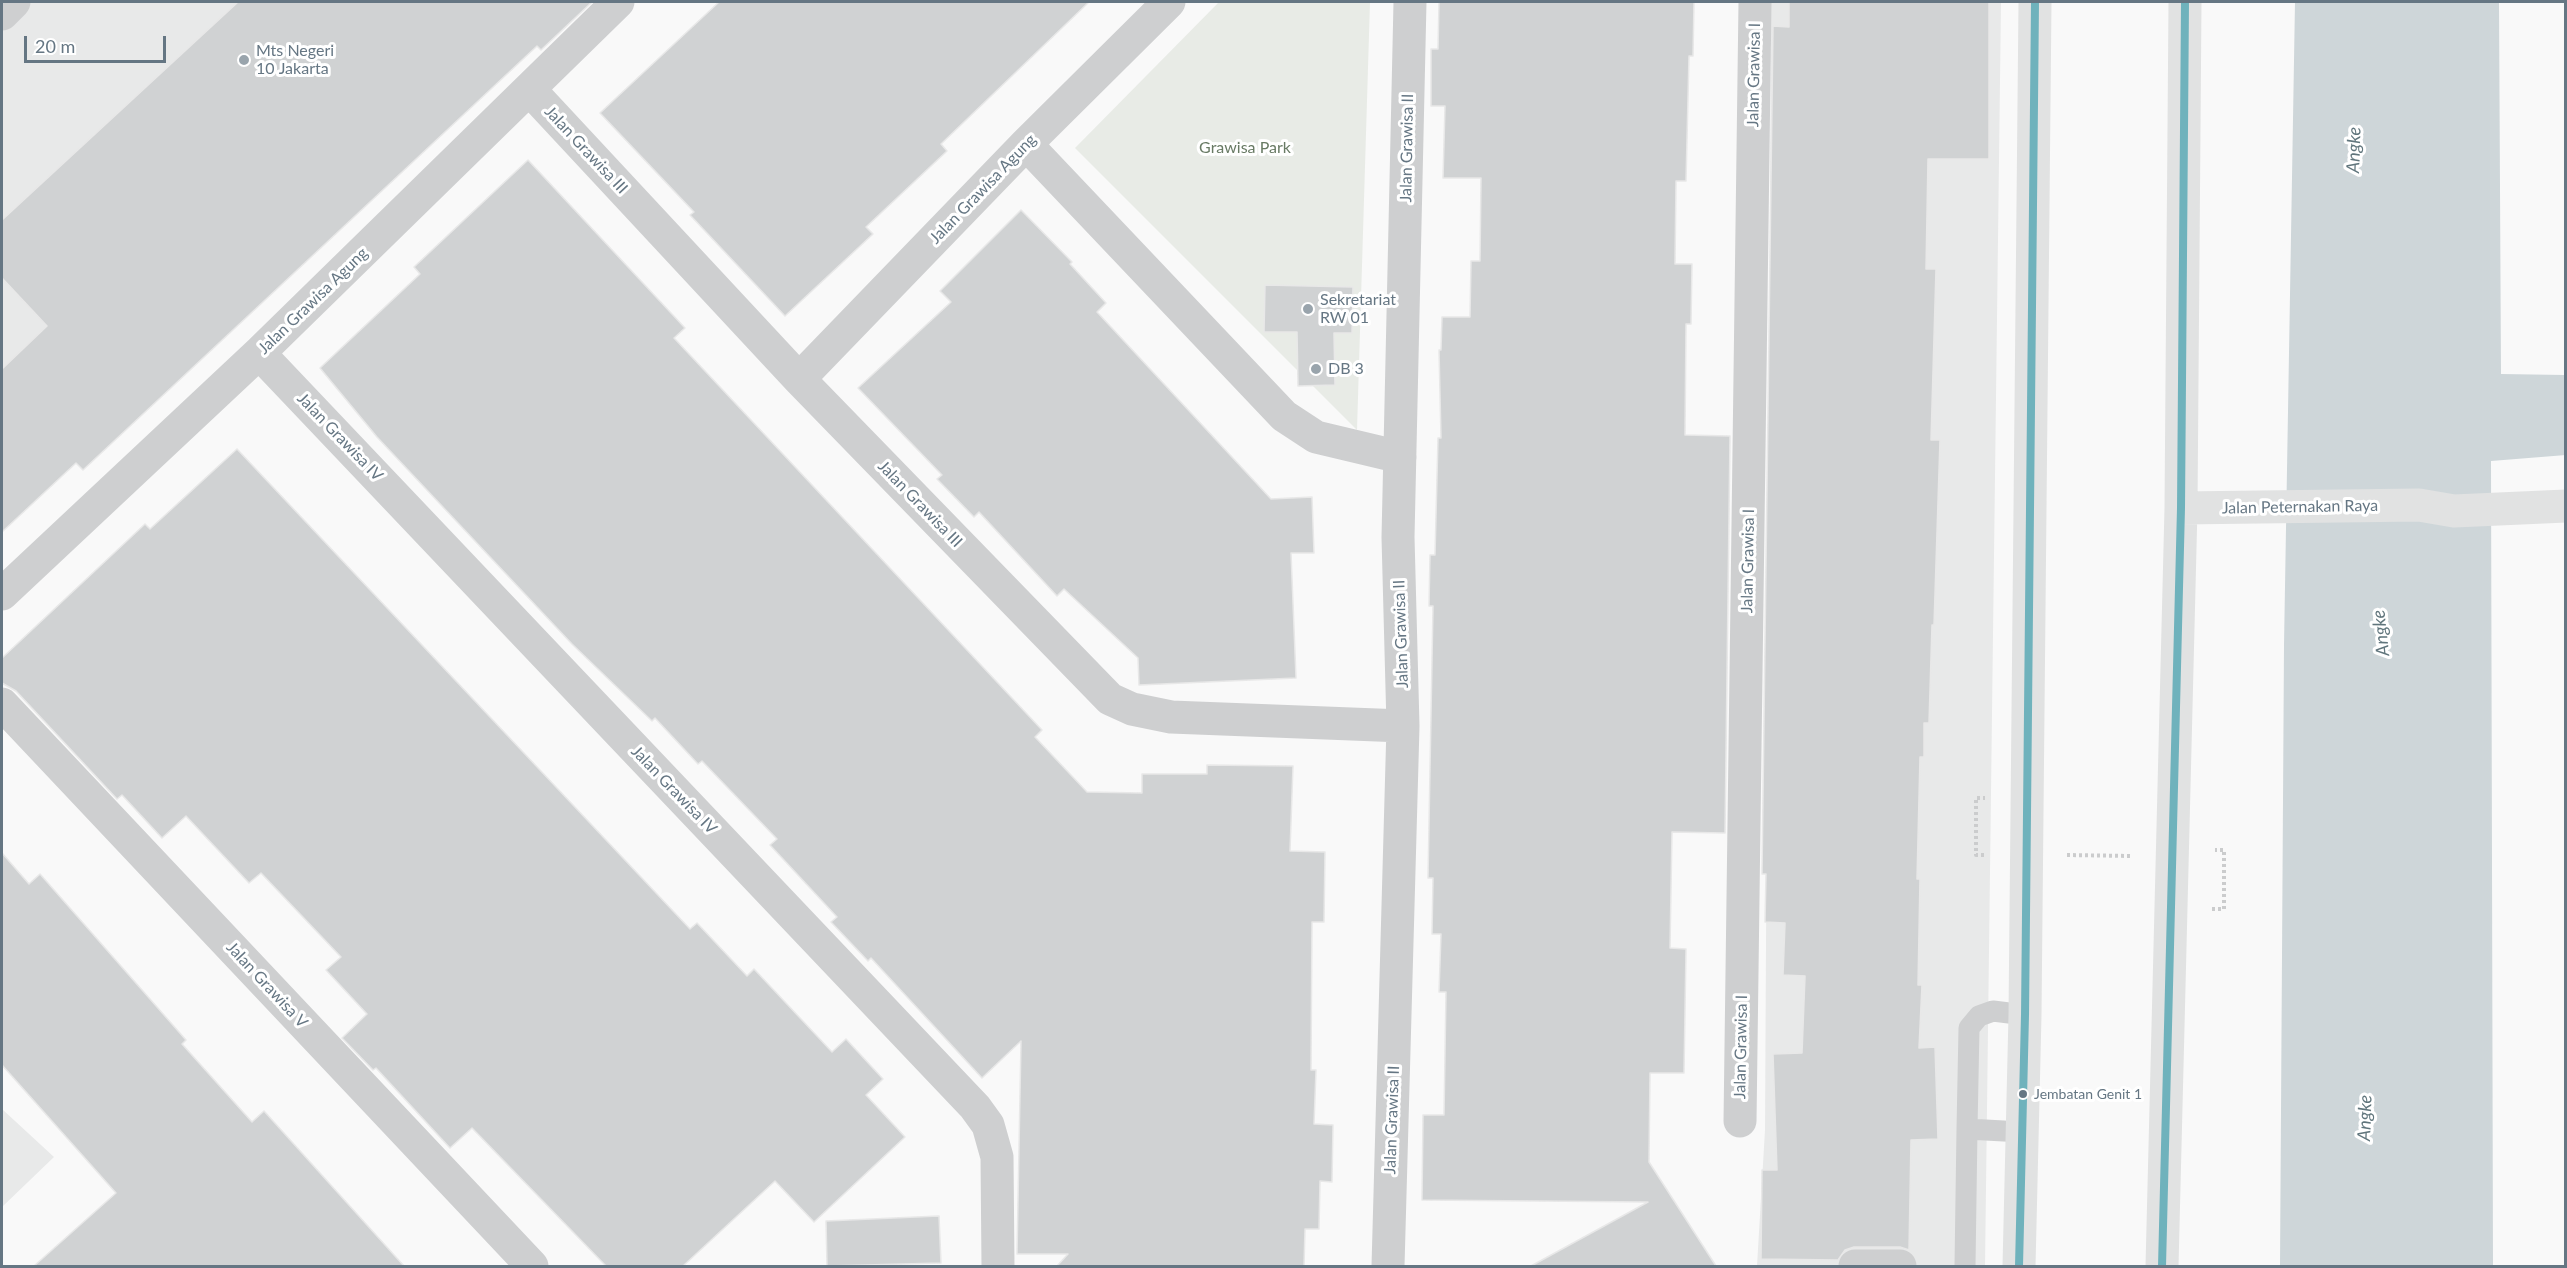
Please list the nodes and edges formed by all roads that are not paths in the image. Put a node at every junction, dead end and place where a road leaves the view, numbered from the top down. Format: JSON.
{"nodes":[{"id":1,"x":14,"y":2,"type":"edge"},
{"id":2,"x":618,"y":2,"type":"edge"},
{"id":3,"x":1169,"y":2,"type":"edge"},
{"id":4,"x":1410,"y":2,"type":"edge"},
{"id":5,"x":1755,"y":2,"type":"edge"},
{"id":6,"x":2035,"y":2,"type":"edge"},
{"id":7,"x":2185,"y":2,"type":"edge"},
{"id":8,"x":2,"y":14,"type":"edge"},
{"id":9,"x":530,"y":90,"type":"junction"},
{"id":10,"x":1026,"y":144,"type":"junction"},
{"id":11,"x":260,"y":353,"type":"junction"},
{"id":12,"x":799,"y":379,"type":"junction"},
{"id":13,"x":1400,"y":457,"type":"junction"},
{"id":14,"x":2565,"y":488,"type":"edge"},
{"id":15,"x":2419,"y":505,"type":"junction"},
{"id":16,"x":2565,"y":506,"type":"edge"},
{"id":17,"x":2181,"y":507,"type":"junction"},
{"id":18,"x":2,"y":594,"type":"edge"},
{"id":19,"x":2,"y":704,"type":"edge"},
{"id":20,"x":1403,"y":726,"type":"junction"},
{"id":21,"x":2025,"y":1015,"type":"junction"},
{"id":22,"x":1740,"y":1121,"type":"dead end"},
{"id":23,"x":1967,"y":1129,"type":"junction"},
{"id":24,"x":2022,"y":1132,"type":"junction"},
{"id":25,"x":532,"y":1266,"type":"edge"},
{"id":26,"x":998,"y":1266,"type":"edge"},
{"id":27,"x":1388,"y":1266,"type":"edge"},
{"id":28,"x":1855,"y":1266,"type":"edge"},
{"id":29,"x":1900,"y":1266,"type":"edge"},
{"id":30,"x":1965,"y":1266,"type":"edge"},
{"id":31,"x":2019,"y":1266,"type":"edge"},
{"id":32,"x":2162,"y":1266,"type":"edge"}],
"edges":[{"from":1,"to":8,"type":"street"},
{"from":2,"to":9,"type":"street","name":"Jalan Grawisa Agung"},
{"from":3,"to":10,"type":"street","name":"Jalan Grawisa Agung"},
{"from":4,"to":13,"type":"street","name":"Jalan Grawisa II"},
{"from":5,"to":22,"type":"street","name":"Jalan Grawisa I"},
{"from":6,"to":21,"type":"main road"},
{"from":7,"to":17,"type":"main road"},
{"from":9,"to":11,"type":"street","name":"Jalan Grawisa Agung"},
{"from":9,"to":12,"type":"street","name":"Jalan Grawisa III"},
{"from":10,"to":12,"type":"street","name":"Jalan Grawisa Agung"},
{"from":10,"to":13,"type":"street"},
{"from":11,"to":18,"type":"street","name":"Jalan Grawisa Agung"},
{"from":11,"to":26,"type":"street","name":"Jalan Grawisa IV"},
{"from":12,"to":20,"type":"street","name":"Jalan Grawisa III"},
{"from":13,"to":20,"type":"street","name":"Jalan Grawisa II"},
{"from":14,"to":15,"type":"main road","name":"Jalan Peternakan Raya"},
{"from":15,"to":16,"type":"main road","name":"Jalan Peternakan Raya"},
{"from":15,"to":17,"type":"main road","name":"Jalan Peternakan Raya"},
{"from":17,"to":32,"type":"main road"},
{"from":19,"to":25,"type":"street","name":"Jalan Grawisa V"},
{"from":20,"to":27,"type":"street","name":"Jalan Grawisa II"},
{"from":21,"to":23,"type":"lane"},
{"from":21,"to":24,"type":"main road"},
{"from":23,"to":24,"type":"lane"},
{"from":23,"to":30,"type":"lane"},
{"from":24,"to":31,"type":"main road"},
{"from":28,"to":29,"type":"street"}]}
